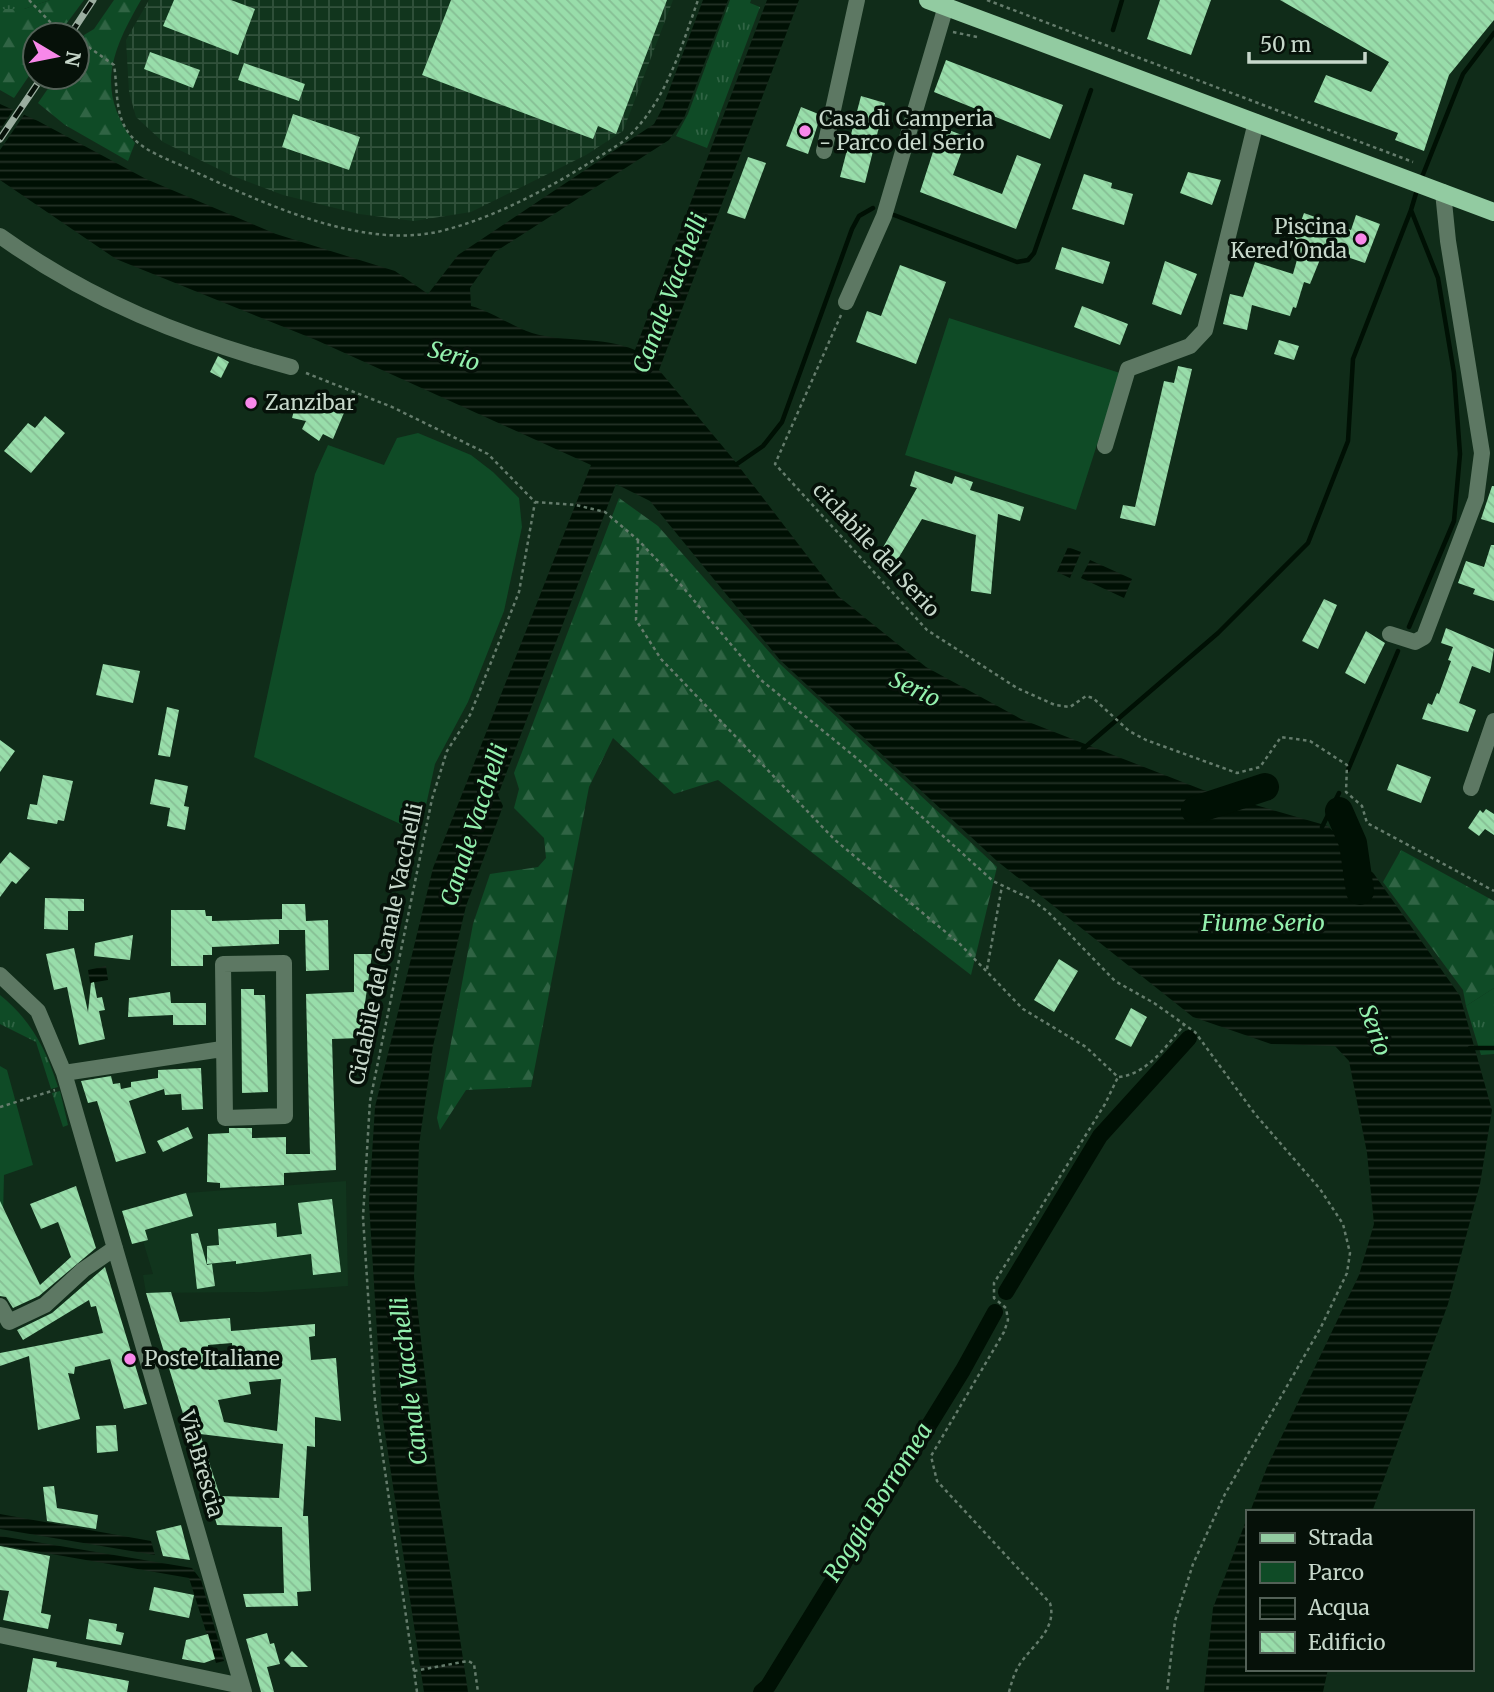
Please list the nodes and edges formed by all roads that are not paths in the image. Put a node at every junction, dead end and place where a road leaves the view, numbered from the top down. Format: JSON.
{"nodes":[{"id":1,"x":857,"y":0,"type":"edge"},
{"id":2,"x":937,"y":3,"type":"edge"},
{"id":3,"x":1256,"y":122,"type":"junction"},
{"id":4,"x":824,"y":150,"type":"dead end"},
{"id":5,"x":1443,"y":192,"type":"junction"},
{"id":6,"x":1494,"y":212,"type":"edge"},
{"id":7,"x":0,"y":236,"type":"edge"},
{"id":8,"x":846,"y":302,"type":"road end"},
{"id":9,"x":291,"y":367,"type":"road end"},
{"id":10,"x":1105,"y":446,"type":"dead end"},
{"id":11,"x":1390,"y":634,"type":"dead end"},
{"id":12,"x":1494,"y":721,"type":"edge"},
{"id":13,"x":1471,"y":788,"type":"dead end"},
{"id":14,"x":0,"y":975,"type":"edge"},
{"id":15,"x":222,"y":1049,"type":"junction"},
{"id":16,"x":66,"y":1079,"type":"junction"},
{"id":17,"x":116,"y":1248,"type":"junction"},
{"id":18,"x":0,"y":1306,"type":"edge"},
{"id":19,"x":0,"y":1635,"type":"edge"},
{"id":20,"x":243,"y":1689,"type":"edge"}],
"edges":[{"from":1,"to":4,"type":"street"},
{"from":2,"to":3,"type":"main road"},
{"from":2,"to":8,"type":"street"},
{"from":3,"to":5,"type":"main road"},
{"from":3,"to":10,"type":"street"},
{"from":5,"to":6,"type":"main road"},
{"from":5,"to":11,"type":"street"},
{"from":7,"to":9,"type":"street"},
{"from":12,"to":13,"type":"street"},
{"from":14,"to":16,"type":"street","name":"Via Brescia"},
{"from":15,"to":15,"type":"street"},
{"from":15,"to":16,"type":"street"},
{"from":16,"to":17,"type":"street","name":"Via Brescia"},
{"from":17,"to":18,"type":"street"},
{"from":17,"to":20,"type":"street","name":"Via Brescia"},
{"from":19,"to":20,"type":"street"}]}
